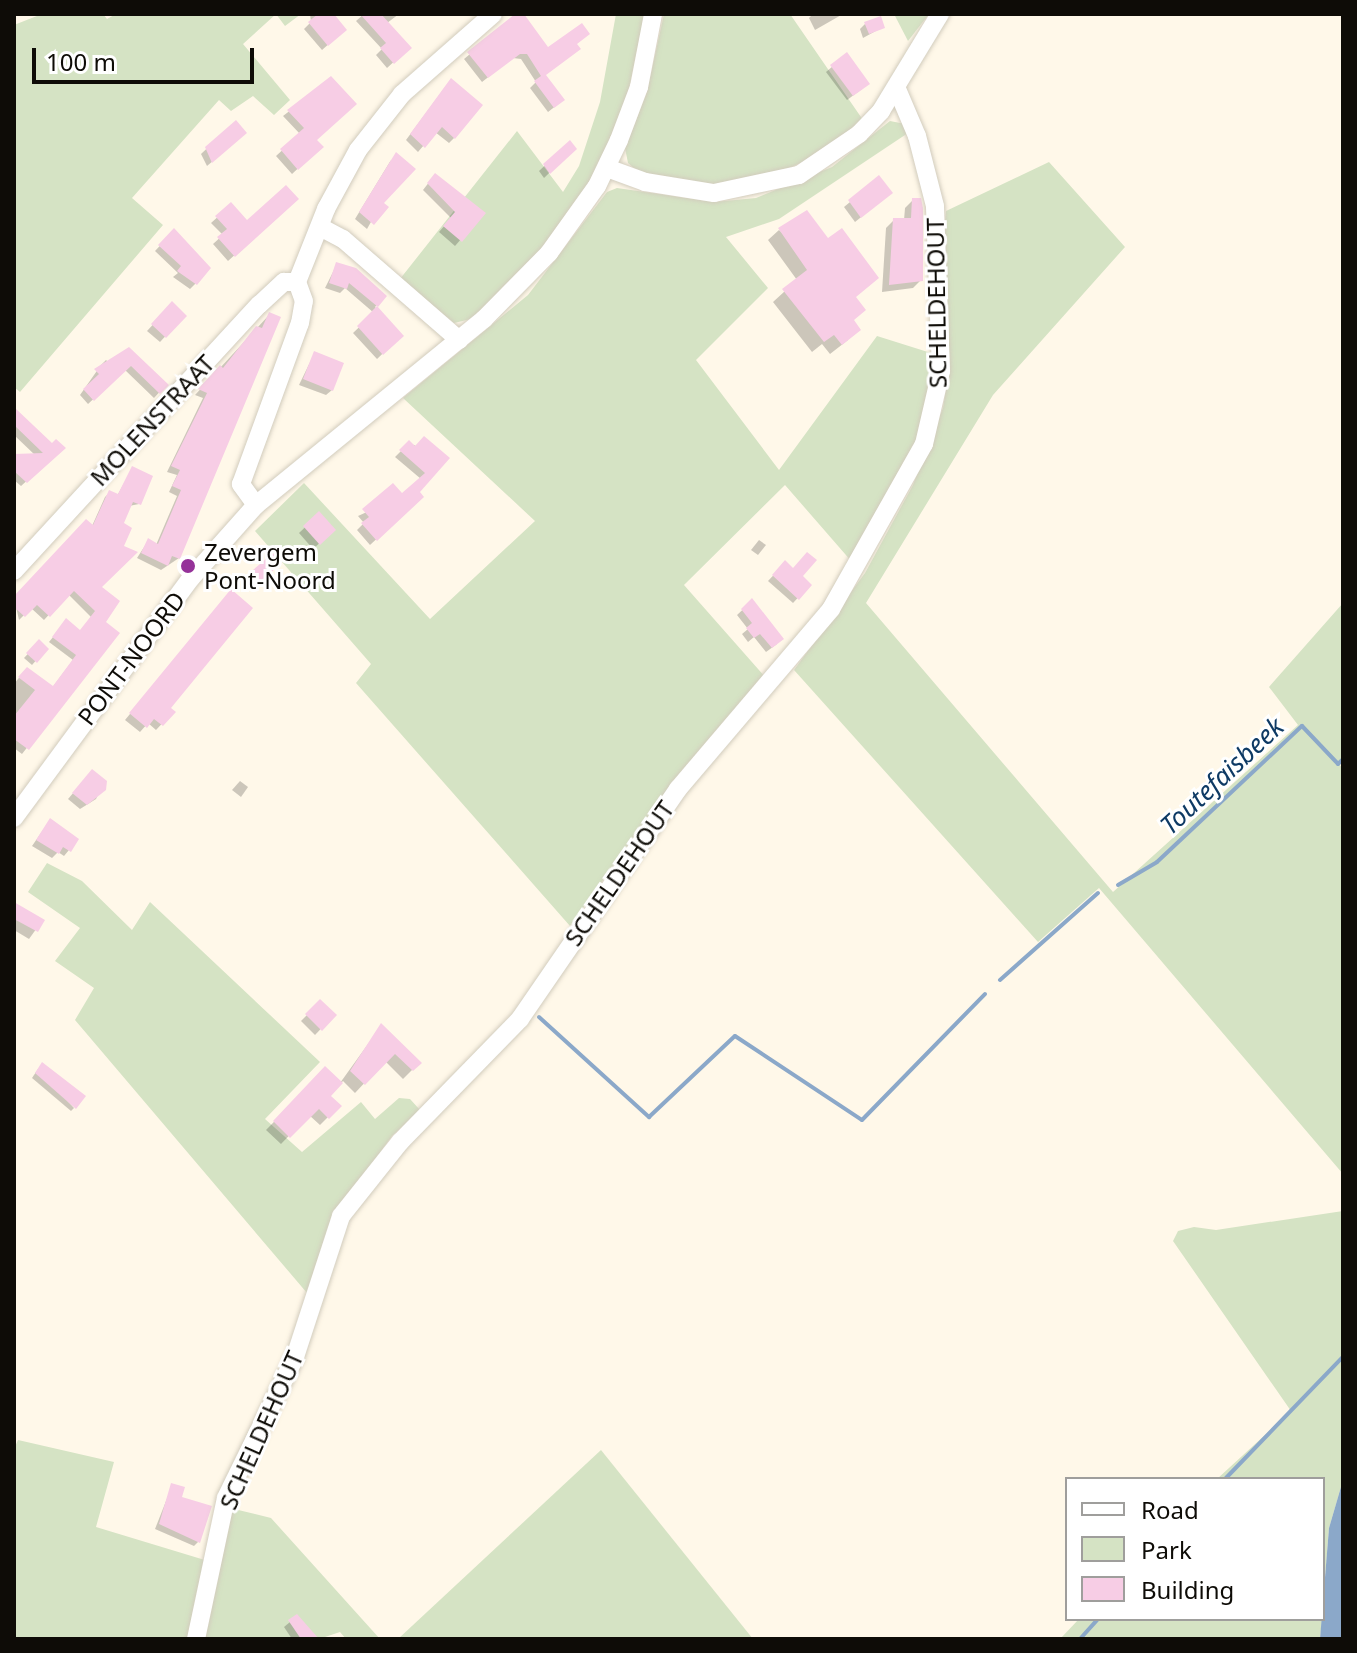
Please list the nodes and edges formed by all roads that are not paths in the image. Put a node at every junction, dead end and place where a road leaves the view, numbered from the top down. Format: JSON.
{"nodes":[{"id":1,"x":493,"y":14,"type":"edge"},
{"id":2,"x":653,"y":14,"type":"edge"},
{"id":3,"x":940,"y":14,"type":"edge"},
{"id":4,"x":897,"y":89,"type":"junction"},
{"id":5,"x":607,"y":168,"type":"junction"},
{"id":6,"x":322,"y":228,"type":"junction"},
{"id":7,"x":297,"y":282,"type":"junction"},
{"id":8,"x":459,"y":340,"type":"junction"},
{"id":9,"x":256,"y":505,"type":"junction"},
{"id":10,"x":14,"y":571,"type":"edge"},
{"id":11,"x":14,"y":818,"type":"edge"},
{"id":12,"x":196,"y":1639,"type":"edge"}],
"edges":[{"from":1,"to":6,"type":"street"},
{"from":2,"to":5,"type":"street","name":"PONT-NOORD"},
{"from":3,"to":4,"type":"street"},
{"from":4,"to":5,"type":"street"},
{"from":4,"to":12,"type":"street","name":"SCHELDEHOUT"},
{"from":5,"to":8,"type":"street","name":"PONT-NOORD"},
{"from":6,"to":7,"type":"street"},
{"from":6,"to":8,"type":"street"},
{"from":7,"to":9,"type":"street"},
{"from":7,"to":10,"type":"street","name":"MOLENSTRAAT"},
{"from":8,"to":9,"type":"street","name":"PONT-NOORD"},
{"from":9,"to":11,"type":"street","name":"PONT-NOORD"}]}
